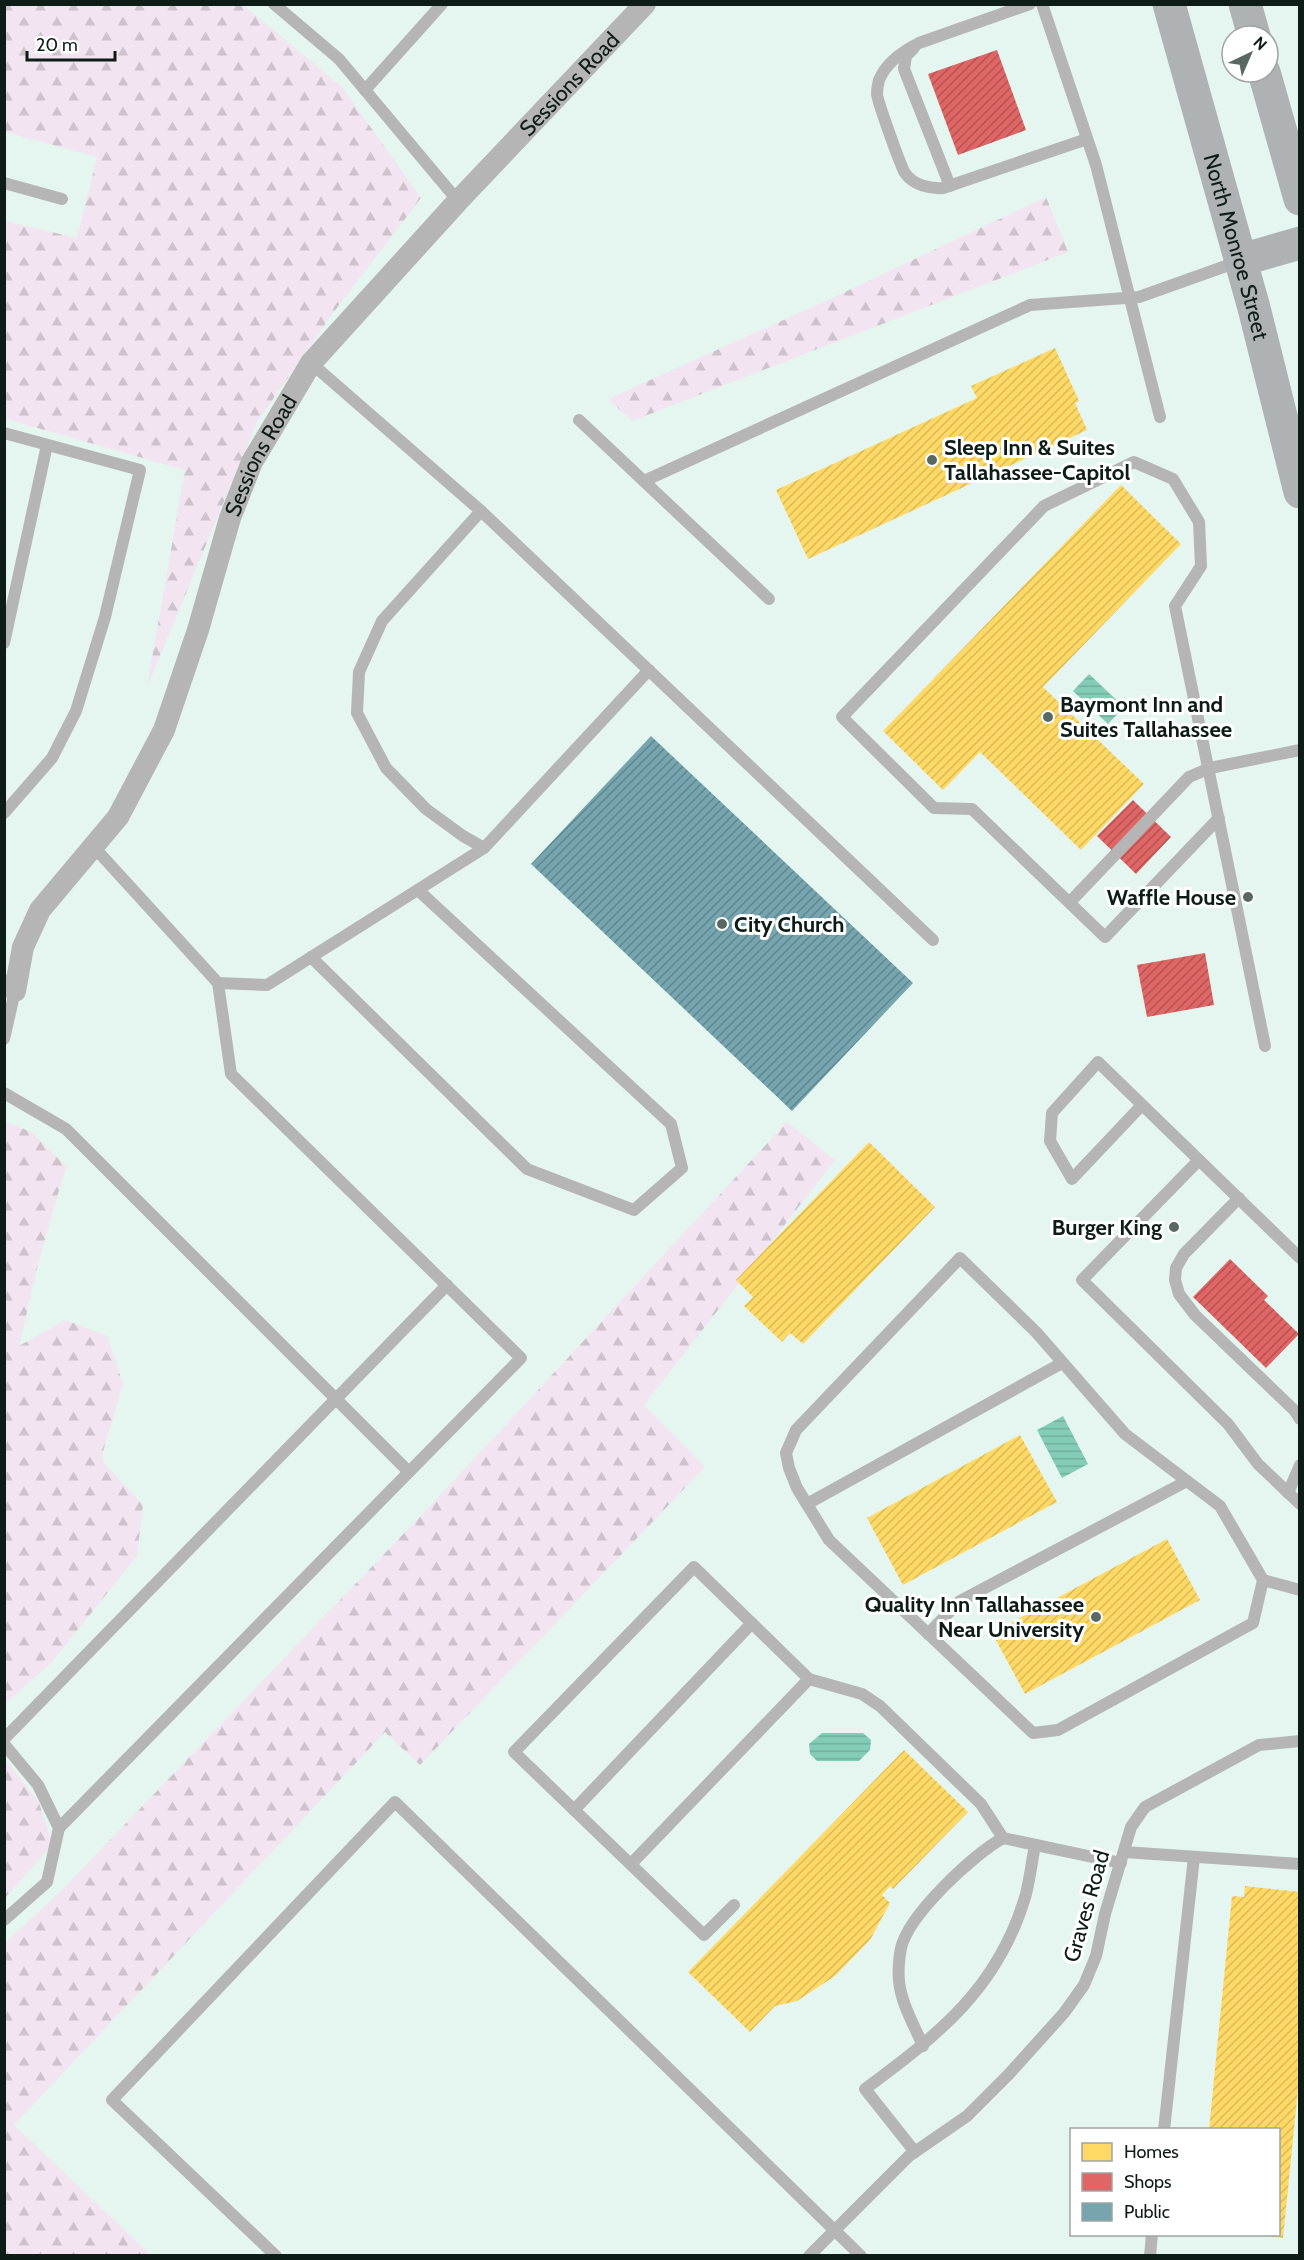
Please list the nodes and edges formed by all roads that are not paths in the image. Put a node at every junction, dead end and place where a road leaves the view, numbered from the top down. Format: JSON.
{"nodes":[{"id":1,"x":274,"y":4,"type":"edge"},
{"id":2,"x":442,"y":4,"type":"edge"},
{"id":3,"x":645,"y":4,"type":"edge"},
{"id":4,"x":1030,"y":4,"type":"edge"},
{"id":5,"x":1042,"y":4,"type":"edge"},
{"id":6,"x":1168,"y":4,"type":"edge"},
{"id":7,"x":1245,"y":4,"type":"edge"},
{"id":8,"x":1251,"y":24,"type":"edge"},
{"id":9,"x":919,"y":43,"type":"junction"},
{"id":10,"x":1267,"y":84,"type":"edge"},
{"id":11,"x":365,"y":90,"type":"junction"},
{"id":12,"x":1087,"y":139,"type":"junction"},
{"id":13,"x":4,"y":183,"type":"edge"},
{"id":14,"x":950,"y":186,"type":"junction"},
{"id":15,"x":62,"y":199,"type":"dead end"},
{"id":16,"x":1299,"y":199,"type":"edge"},
{"id":17,"x":458,"y":201,"type":"junction"},
{"id":18,"x":1299,"y":243,"type":"edge"},
{"id":19,"x":1241,"y":260,"type":"junction"},
{"id":20,"x":1130,"y":298,"type":"junction"},
{"id":21,"x":311,"y":363,"type":"junction"},
{"id":22,"x":1160,"y":417,"type":"dead end"},
{"id":23,"x":579,"y":420,"type":"dead end"},
{"id":24,"x":4,"y":433,"type":"edge"},
{"id":25,"x":47,"y":445,"type":"junction"},
{"id":26,"x":644,"y":481,"type":"junction"},
{"id":27,"x":1299,"y":492,"type":"edge"},
{"id":28,"x":481,"y":512,"type":"junction"},
{"id":29,"x":769,"y":599,"type":"dead end"},
{"id":30,"x":4,"y":643,"type":"edge"},
{"id":31,"x":649,"y":670,"type":"junction"},
{"id":32,"x":1299,"y":750,"type":"edge"},
{"id":33,"x":1210,"y":768,"type":"junction"},
{"id":34,"x":4,"y":813,"type":"edge"},
{"id":35,"x":1219,"y":818,"type":"junction"},
{"id":36,"x":93,"y":846,"type":"junction"},
{"id":37,"x":484,"y":848,"type":"junction"},
{"id":38,"x":418,"y":890,"type":"junction"},
{"id":39,"x":1070,"y":902,"type":"junction"},
{"id":40,"x":933,"y":940,"type":"dead end"},
{"id":41,"x":311,"y":957,"type":"junction"},
{"id":42,"x":218,"y":982,"type":"junction"},
{"id":43,"x":10,"y":986,"type":"edge"},
{"id":44,"x":4,"y":1039,"type":"edge"},
{"id":45,"x":1265,"y":1046,"type":"dead end"},
{"id":46,"x":4,"y":1093,"type":"edge"},
{"id":47,"x":1142,"y":1105,"type":"junction"},
{"id":48,"x":1199,"y":1160,"type":"junction"},
{"id":49,"x":1239,"y":1198,"type":"junction"},
{"id":50,"x":1299,"y":1258,"type":"edge"},
{"id":51,"x":447,"y":1285,"type":"junction"},
{"id":52,"x":1062,"y":1363,"type":"junction"},
{"id":53,"x":336,"y":1398,"type":"junction"},
{"id":54,"x":1299,"y":1419,"type":"edge"},
{"id":55,"x":1299,"y":1465,"type":"edge"},
{"id":56,"x":409,"y":1472,"type":"junction"},
{"id":57,"x":1187,"y":1481,"type":"junction"},
{"id":58,"x":1288,"y":1493,"type":"junction"},
{"id":59,"x":807,"y":1504,"type":"junction"},
{"id":60,"x":1299,"y":1504,"type":"edge"},
{"id":61,"x":1263,"y":1580,"type":"junction"},
{"id":62,"x":1299,"y":1590,"type":"edge"},
{"id":63,"x":752,"y":1623,"type":"junction"},
{"id":64,"x":928,"y":1634,"type":"junction"},
{"id":65,"x":809,"y":1679,"type":"junction"},
{"id":66,"x":4,"y":1738,"type":"edge"},
{"id":67,"x":1299,"y":1741,"type":"edge"},
{"id":68,"x":4,"y":1744,"type":"edge"},
{"id":69,"x":574,"y":1810,"type":"junction"},
{"id":70,"x":60,"y":1828,"type":"junction"},
{"id":71,"x":1003,"y":1838,"type":"junction"},
{"id":72,"x":1035,"y":1845,"type":"junction"},
{"id":73,"x":1122,"y":1857,"type":"junction"},
{"id":74,"x":1194,"y":1857,"type":"junction"},
{"id":75,"x":631,"y":1864,"type":"junction"},
{"id":76,"x":1299,"y":1864,"type":"edge"},
{"id":77,"x":734,"y":1905,"type":"dead end"},
{"id":78,"x":4,"y":1920,"type":"edge"},
{"id":79,"x":923,"y":2046,"type":"junction"},
{"id":80,"x":1164,"y":2128,"type":"edge"},
{"id":81,"x":915,"y":2152,"type":"junction"},
{"id":82,"x":834,"y":2229,"type":"junction"},
{"id":83,"x":1152,"y":2236,"type":"edge"},
{"id":84,"x":276,"y":2256,"type":"edge"},
{"id":85,"x":809,"y":2256,"type":"edge"},
{"id":86,"x":861,"y":2256,"type":"edge"},
{"id":87,"x":1150,"y":2256,"type":"edge"}],
"edges":[{"from":1,"to":11,"type":"lane"},
{"from":2,"to":11,"type":"lane"},
{"from":3,"to":17,"type":"street","name":"Sessions Road"},
{"from":4,"to":9,"type":"lane"},
{"from":5,"to":12,"type":"lane"},
{"from":6,"to":19,"type":"highway","name":"North Monroe Street"},
{"from":7,"to":8,"type":"highway"},
{"from":9,"to":14,"type":"lane"},
{"from":9,"to":14,"type":"lane"},
{"from":10,"to":16,"type":"highway"},
{"from":11,"to":17,"type":"lane"},
{"from":12,"to":14,"type":"lane"},
{"from":12,"to":20,"type":"lane"},
{"from":13,"to":15,"type":"lane"},
{"from":17,"to":21,"type":"street","name":"Sessions Road"},
{"from":18,"to":19,"type":"highway"},
{"from":19,"to":20,"type":"lane"},
{"from":19,"to":27,"type":"highway","name":"North Monroe Street"},
{"from":20,"to":22,"type":"lane"},
{"from":20,"to":26,"type":"lane"},
{"from":21,"to":28,"type":"lane"},
{"from":21,"to":36,"type":"street","name":"Sessions Road"},
{"from":23,"to":26,"type":"lane"},
{"from":24,"to":25,"type":"lane"},
{"from":25,"to":30,"type":"lane"},
{"from":25,"to":34,"type":"lane"},
{"from":26,"to":29,"type":"lane"},
{"from":28,"to":31,"type":"lane"},
{"from":28,"to":37,"type":"lane"},
{"from":31,"to":37,"type":"lane"},
{"from":31,"to":40,"type":"lane"},
{"from":32,"to":33,"type":"lane"},
{"from":33,"to":35,"type":"lane"},
{"from":33,"to":39,"type":"lane"},
{"from":33,"to":39,"type":"lane"},
{"from":35,"to":39,"type":"lane"},
{"from":35,"to":45,"type":"lane"},
{"from":36,"to":42,"type":"lane"},
{"from":36,"to":43,"type":"street","name":"Sessions Road"},
{"from":37,"to":38,"type":"lane"},
{"from":38,"to":41,"type":"lane"},
{"from":38,"to":41,"type":"lane"},
{"from":41,"to":42,"type":"lane"},
{"from":42,"to":51,"type":"lane"},
{"from":43,"to":44,"type":"lane"},
{"from":46,"to":53,"type":"lane"},
{"from":47,"to":47,"type":"lane"},
{"from":47,"to":48,"type":"lane"},
{"from":48,"to":49,"type":"lane"},
{"from":48,"to":58,"type":"lane"},
{"from":49,"to":50,"type":"lane"},
{"from":49,"to":54,"type":"lane"},
{"from":51,"to":53,"type":"lane"},
{"from":51,"to":56,"type":"lane"},
{"from":52,"to":57,"type":"lane"},
{"from":52,"to":59,"type":"lane"},
{"from":52,"to":59,"type":"lane"},
{"from":53,"to":56,"type":"lane"},
{"from":53,"to":66,"type":"lane"},
{"from":55,"to":58,"type":"lane"},
{"from":56,"to":70,"type":"lane"},
{"from":57,"to":61,"type":"lane"},
{"from":57,"to":64,"type":"lane"},
{"from":58,"to":60,"type":"lane"},
{"from":59,"to":64,"type":"lane"},
{"from":61,"to":62,"type":"lane"},
{"from":61,"to":64,"type":"lane"},
{"from":63,"to":65,"type":"lane"},
{"from":63,"to":69,"type":"lane"},
{"from":63,"to":69,"type":"lane"},
{"from":65,"to":71,"type":"lane"},
{"from":65,"to":75,"type":"lane"},
{"from":67,"to":73,"type":"lane","name":"Graves Road"},
{"from":68,"to":70,"type":"lane"},
{"from":69,"to":75,"type":"lane"},
{"from":70,"to":78,"type":"lane"},
{"from":71,"to":72,"type":"lane"},
{"from":71,"to":79,"type":"lane"},
{"from":72,"to":73,"type":"lane"},
{"from":72,"to":79,"type":"lane"},
{"from":73,"to":74,"type":"lane"},
{"from":73,"to":81,"type":"lane","name":"Graves Road"},
{"from":74,"to":76,"type":"lane"},
{"from":74,"to":80,"type":"lane"},
{"from":75,"to":77,"type":"lane"},
{"from":79,"to":81,"type":"lane"},
{"from":81,"to":82,"type":"lane","name":"Graves Road"},
{"from":82,"to":84,"type":"lane"},
{"from":82,"to":85,"type":"lane","name":"Graves Road"},
{"from":82,"to":86,"type":"lane"},
{"from":83,"to":87,"type":"lane"}]}
